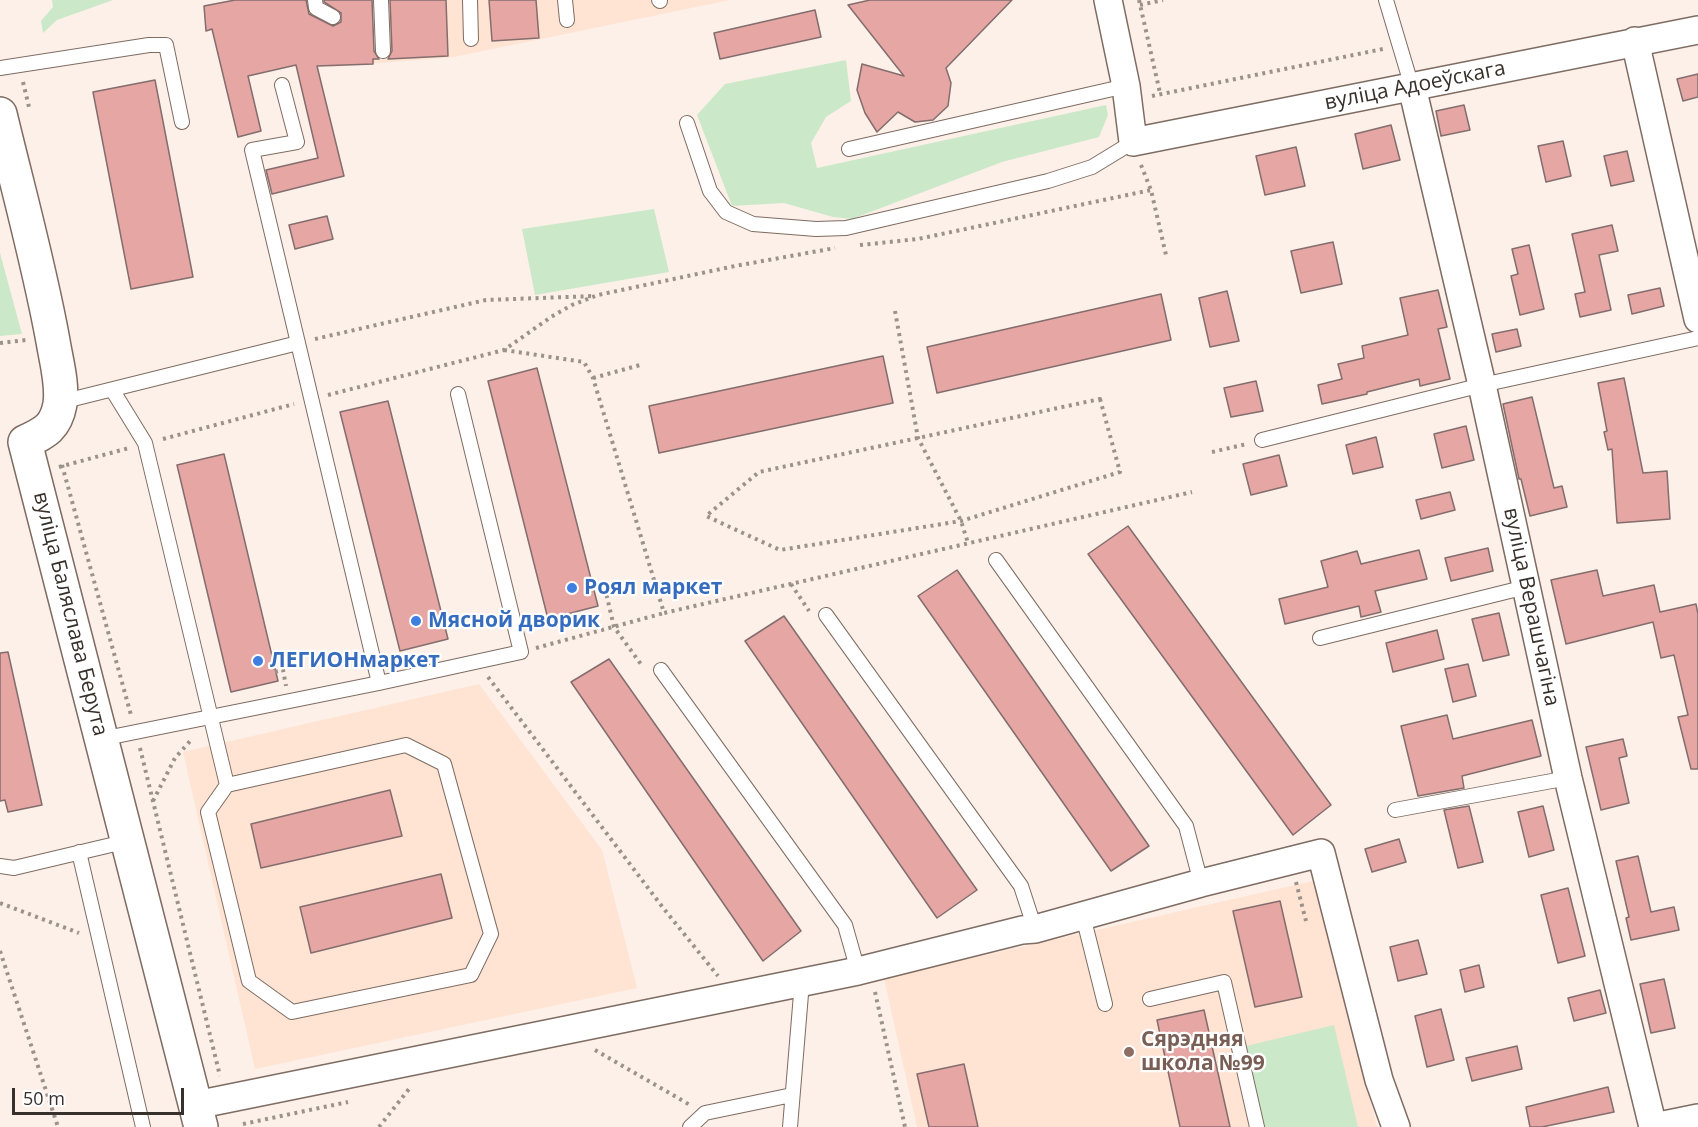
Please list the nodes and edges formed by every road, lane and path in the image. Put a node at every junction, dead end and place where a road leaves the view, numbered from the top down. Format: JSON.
{"nodes":[{"id":1,"x":315,"y":0,"type":"edge"},
{"id":2,"x":381,"y":0,"type":"edge"},
{"id":3,"x":470,"y":0,"type":"edge"},
{"id":4,"x":565,"y":0,"type":"edge"},
{"id":5,"x":1108,"y":0,"type":"edge"},
{"id":6,"x":1163,"y":0,"type":"edge"},
{"id":7,"x":1386,"y":0,"type":"edge"},
{"id":8,"x":1140,"y":3,"type":"edge"},
{"id":9,"x":333,"y":17,"type":"dead end"},
{"id":10,"x":567,"y":20,"type":"dead end"},
{"id":11,"x":1698,"y":30,"type":"edge"},
{"id":12,"x":471,"y":39,"type":"dead end"},
{"id":13,"x":1635,"y":41,"type":"junction"},
{"id":14,"x":1400,"y":46,"type":"junction"},
{"id":15,"x":383,"y":51,"type":"dead end"},
{"id":16,"x":0,"y":68,"type":"edge"},
{"id":17,"x":282,"y":85,"type":"dead end"},
{"id":18,"x":1412,"y":87,"type":"junction"},
{"id":19,"x":1160,"y":93,"type":"junction"},
{"id":20,"x":1127,"y":95,"type":"junction"},
{"id":21,"x":0,"y":114,"type":"edge"},
{"id":22,"x":182,"y":122,"type":"dead end"},
{"id":23,"x":687,"y":123,"type":"dead end"},
{"id":24,"x":1133,"y":142,"type":"junction"},
{"id":25,"x":849,"y":149,"type":"dead end"},
{"id":26,"x":1150,"y":190,"type":"junction"},
{"id":27,"x":854,"y":246,"type":"dead end"},
{"id":28,"x":843,"y":248,"type":"dead end"},
{"id":29,"x":1166,"y":255,"type":"dead end"},
{"id":30,"x":598,"y":295,"type":"junction"},
{"id":31,"x":895,"y":311,"type":"dead end"},
{"id":32,"x":1698,"y":319,"type":"edge"},
{"id":33,"x":23,"y":329,"type":"dead end"},
{"id":34,"x":1698,"y":338,"type":"edge"},
{"id":35,"x":298,"y":343,"type":"junction"},
{"id":36,"x":0,"y":344,"type":"edge"},
{"id":37,"x":504,"y":350,"type":"junction"},
{"id":38,"x":640,"y":364,"type":"dead end"},
{"id":39,"x":593,"y":378,"type":"junction"},
{"id":40,"x":1482,"y":384,"type":"junction"},
{"id":41,"x":114,"y":391,"type":"junction"},
{"id":42,"x":458,"y":394,"type":"dead end"},
{"id":43,"x":311,"y":399,"type":"junction"},
{"id":44,"x":60,"y":402,"type":"junction"},
{"id":45,"x":918,"y":438,"type":"junction"},
{"id":46,"x":1262,"y":440,"type":"joint"},
{"id":47,"x":145,"y":443,"type":"junction"},
{"id":48,"x":13,"y":446,"type":"edge"},
{"id":49,"x":1212,"y":452,"type":"dead end"},
{"id":50,"x":1192,"y":492,"type":"dead end"},
{"id":51,"x":961,"y":520,"type":"junction"},
{"id":52,"x":968,"y":543,"type":"junction"},
{"id":53,"x":996,"y":560,"type":"dead end"},
{"id":54,"x":791,"y":584,"type":"junction"},
{"id":55,"x":593,"y":586,"type":"dead end"},
{"id":56,"x":1526,"y":587,"type":"junction"},
{"id":57,"x":664,"y":613,"type":"junction"},
{"id":58,"x":811,"y":613,"type":"dead end"},
{"id":59,"x":826,"y":615,"type":"dead end"},
{"id":60,"x":614,"y":627,"type":"junction"},
{"id":61,"x":1320,"y":638,"type":"dead end"},
{"id":62,"x":521,"y":652,"type":"junction"},
{"id":63,"x":477,"y":662,"type":"junction"},
{"id":64,"x":655,"y":673,"type":"joint"},
{"id":65,"x":379,"y":683,"type":"junction"},
{"id":66,"x":211,"y":716,"type":"junction"},
{"id":67,"x":136,"y":733,"type":"junction"},
{"id":68,"x":101,"y":739,"type":"junction"},
{"id":69,"x":1568,"y":778,"type":"junction"},
{"id":70,"x":227,"y":785,"type":"junction"},
{"id":71,"x":153,"y":802,"type":"junction"},
{"id":72,"x":1395,"y":810,"type":"dead end"},
{"id":73,"x":128,"y":842,"type":"junction"},
{"id":74,"x":79,"y":852,"type":"junction"},
{"id":75,"x":0,"y":866,"type":"edge"},
{"id":76,"x":1295,"y":879,"type":"dead end"},
{"id":77,"x":1201,"y":883,"type":"junction"},
{"id":78,"x":0,"y":903,"type":"edge"},
{"id":79,"x":1083,"y":915,"type":"junction"},
{"id":80,"x":1306,"y":921,"type":"dead end"},
{"id":81,"x":1035,"y":928,"type":"junction"},
{"id":82,"x":99,"y":940,"type":"junction"},
{"id":83,"x":0,"y":951,"type":"edge"},
{"id":84,"x":866,"y":980,"type":"junction"},
{"id":85,"x":802,"y":982,"type":"junction"},
{"id":86,"x":734,"y":996,"type":"junction"},
{"id":87,"x":1150,"y":999,"type":"dead end"},
{"id":88,"x":1105,"y":1004,"type":"dead end"},
{"id":89,"x":594,"y":1049,"type":"dead end"},
{"id":90,"x":409,"y":1089,"type":"dead end"},
{"id":91,"x":792,"y":1095,"type":"junction"},
{"id":92,"x":237,"y":1098,"type":"junction"},
{"id":93,"x":705,"y":1113,"type":"junction"},
{"id":94,"x":199,"y":1116,"type":"edge"},
{"id":95,"x":1698,"y":1118,"type":"edge"},
{"id":96,"x":58,"y":1127,"type":"edge"},
{"id":97,"x":143,"y":1127,"type":"edge"},
{"id":98,"x":244,"y":1127,"type":"edge"},
{"id":99,"x":379,"y":1127,"type":"edge"},
{"id":100,"x":690,"y":1127,"type":"edge"},
{"id":101,"x":790,"y":1127,"type":"edge"},
{"id":102,"x":905,"y":1127,"type":"edge"},
{"id":103,"x":1257,"y":1127,"type":"edge"},
{"id":104,"x":1396,"y":1127,"type":"edge"},
{"id":105,"x":1653,"y":1127,"type":"edge"}],
"edges":[{"from":1,"to":9,"type":"lane"},
{"from":2,"to":15,"type":"lane"},
{"from":3,"to":12,"type":"lane"},
{"from":4,"to":10,"type":"lane"},
{"from":5,"to":20,"type":"street"},
{"from":6,"to":8,"type":"path"},
{"from":7,"to":14,"type":"lane"},
{"from":8,"to":19,"type":"path"},
{"from":11,"to":13,"type":"street","name":"вуліца Адоеўскага"},
{"from":13,"to":18,"type":"street","name":"вуліца Адоеўскага"},
{"from":13,"to":32,"type":"street"},
{"from":14,"to":18,"type":"lane"},
{"from":14,"to":19,"type":"path"},
{"from":16,"to":22,"type":"lane"},
{"from":17,"to":35,"type":"lane"},
{"from":18,"to":24,"type":"street","name":"вуліца Адоеўскага"},
{"from":18,"to":40,"type":"street","name":"вуліца Верашчагіна"},
{"from":19,"to":20,"type":"path"},
{"from":20,"to":24,"type":"street"},
{"from":20,"to":25,"type":"lane"},
{"from":21,"to":44,"type":"street","name":"вуліца Баляслава Берута"},
{"from":23,"to":24,"type":"lane"},
{"from":24,"to":26,"type":"path"},
{"from":26,"to":27,"type":"path"},
{"from":26,"to":29,"type":"path"},
{"from":28,"to":30,"type":"path"},
{"from":30,"to":35,"type":"path"},
{"from":30,"to":37,"type":"path"},
{"from":31,"to":45,"type":"path"},
{"from":33,"to":36,"type":"path"},
{"from":34,"to":40,"type":"lane"},
{"from":35,"to":41,"type":"lane"},
{"from":35,"to":43,"type":"lane"},
{"from":37,"to":39,"type":"path"},
{"from":37,"to":43,"type":"path"},
{"from":38,"to":39,"type":"path"},
{"from":39,"to":57,"type":"path"},
{"from":40,"to":46,"type":"lane"},
{"from":40,"to":56,"type":"street","name":"вуліца Верашчагіна"},
{"from":41,"to":44,"type":"lane"},
{"from":41,"to":47,"type":"lane"},
{"from":42,"to":62,"type":"lane"},
{"from":43,"to":47,"type":"path"},
{"from":43,"to":65,"type":"lane"},
{"from":44,"to":48,"type":"street","name":"вуліца Баляслава Берута"},
{"from":45,"to":51,"type":"path"},
{"from":45,"to":51,"type":"path"},
{"from":45,"to":51,"type":"path"},
{"from":46,"to":49,"type":"path"},
{"from":47,"to":66,"type":"lane"},
{"from":47,"to":67,"type":"path"},
{"from":48,"to":68,"type":"street","name":"вуліца Баляслава Берута"},
{"from":50,"to":52,"type":"path"},
{"from":51,"to":52,"type":"path"},
{"from":52,"to":54,"type":"path"},
{"from":53,"to":77,"type":"lane"},
{"from":54,"to":57,"type":"path"},
{"from":54,"to":58,"type":"path"},
{"from":55,"to":60,"type":"path"},
{"from":56,"to":61,"type":"lane"},
{"from":56,"to":69,"type":"street","name":"вуліца Верашчагіна"},
{"from":57,"to":60,"type":"path"},
{"from":59,"to":81,"type":"lane"},
{"from":60,"to":62,"type":"path"},
{"from":60,"to":64,"type":"path"},
{"from":62,"to":63,"type":"lane"},
{"from":63,"to":65,"type":"lane"},
{"from":63,"to":86,"type":"path"},
{"from":64,"to":84,"type":"lane"},
{"from":65,"to":66,"type":"lane"},
{"from":66,"to":67,"type":"lane"},
{"from":66,"to":70,"type":"lane"},
{"from":66,"to":71,"type":"path"},
{"from":67,"to":68,"type":"lane"},
{"from":67,"to":71,"type":"path"},
{"from":68,"to":73,"type":"street","name":"вуліца Баляслава Берута"},
{"from":69,"to":72,"type":"lane"},
{"from":69,"to":105,"type":"street","name":"вуліца Верашчагіна"},
{"from":70,"to":70,"type":"lane"},
{"from":71,"to":92,"type":"path"},
{"from":73,"to":74,"type":"lane"},
{"from":73,"to":94,"type":"street","name":"вуліца Баляслава Берута"},
{"from":74,"to":75,"type":"lane"},
{"from":74,"to":82,"type":"lane"},
{"from":76,"to":80,"type":"path"},
{"from":77,"to":79,"type":"street"},
{"from":77,"to":104,"type":"street"},
{"from":78,"to":82,"type":"path"},
{"from":79,"to":81,"type":"street"},
{"from":79,"to":88,"type":"lane"},
{"from":81,"to":84,"type":"street"},
{"from":82,"to":97,"type":"lane"},
{"from":83,"to":96,"type":"path"},
{"from":84,"to":85,"type":"street"},
{"from":84,"to":102,"type":"path"},
{"from":85,"to":86,"type":"street"},
{"from":85,"to":91,"type":"lane"},
{"from":86,"to":92,"type":"street"},
{"from":87,"to":103,"type":"lane"},
{"from":89,"to":93,"type":"path"},
{"from":90,"to":99,"type":"path"},
{"from":91,"to":93,"type":"lane"},
{"from":91,"to":101,"type":"lane"},
{"from":92,"to":94,"type":"street"},
{"from":92,"to":98,"type":"path"},
{"from":93,"to":100,"type":"lane"},
{"from":95,"to":105,"type":"street"}]}
